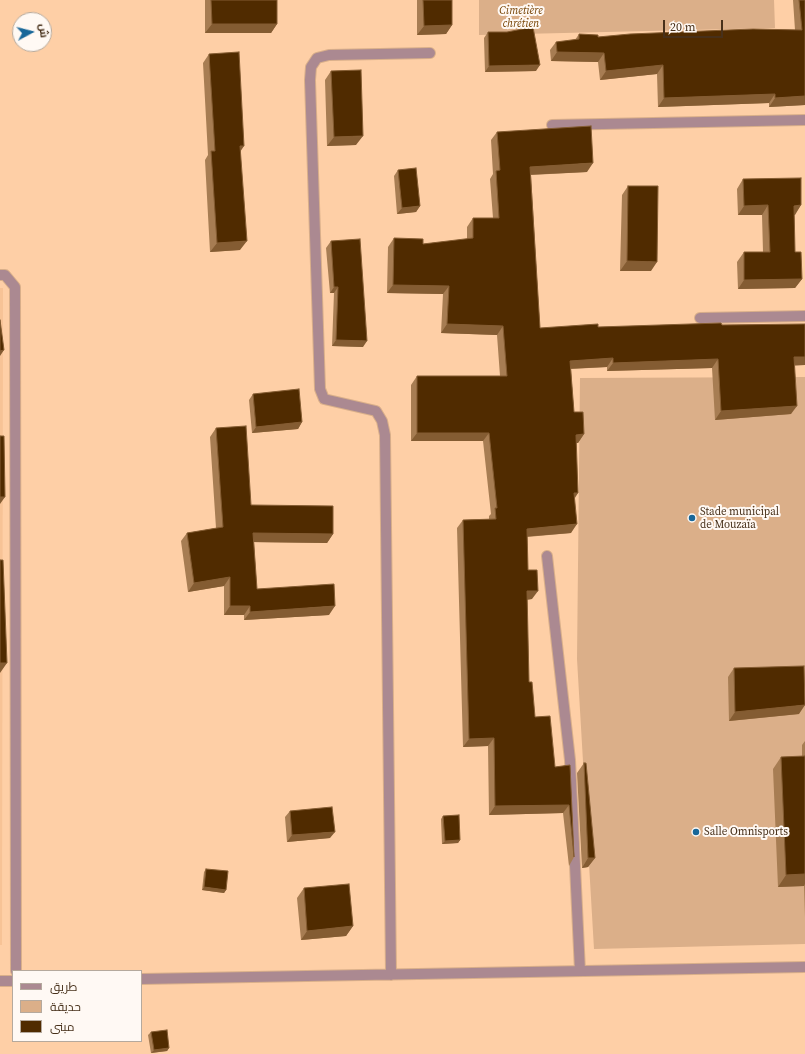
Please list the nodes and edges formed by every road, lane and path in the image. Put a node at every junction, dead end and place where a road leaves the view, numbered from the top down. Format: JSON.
{"nodes":[{"id":1,"x":430,"y":53,"type":"dead end"},
{"id":2,"x":805,"y":120,"type":"edge"},
{"id":3,"x":552,"y":125,"type":"dead end"},
{"id":4,"x":0,"y":275,"type":"edge"},
{"id":5,"x":805,"y":316,"type":"edge"},
{"id":6,"x":700,"y":318,"type":"dead end"},
{"id":7,"x":547,"y":556,"type":"dead end"},
{"id":8,"x":805,"y":967,"type":"edge"},
{"id":9,"x":16,"y":970,"type":"edge"},
{"id":10,"x":580,"y":971,"type":"junction"},
{"id":11,"x":391,"y":974,"type":"junction"},
{"id":12,"x":142,"y":979,"type":"edge"},
{"id":13,"x":0,"y":981,"type":"edge"},
{"id":14,"x":12,"y":981,"type":"edge"}],
"edges":[{"from":1,"to":11,"type":"street"},
{"from":2,"to":3,"type":"street"},
{"from":4,"to":9,"type":"street"},
{"from":5,"to":6,"type":"street"},
{"from":7,"to":10,"type":"street"},
{"from":8,"to":10,"type":"street"},
{"from":10,"to":11,"type":"street"},
{"from":11,"to":12,"type":"street"},
{"from":13,"to":14,"type":"street"}]}
